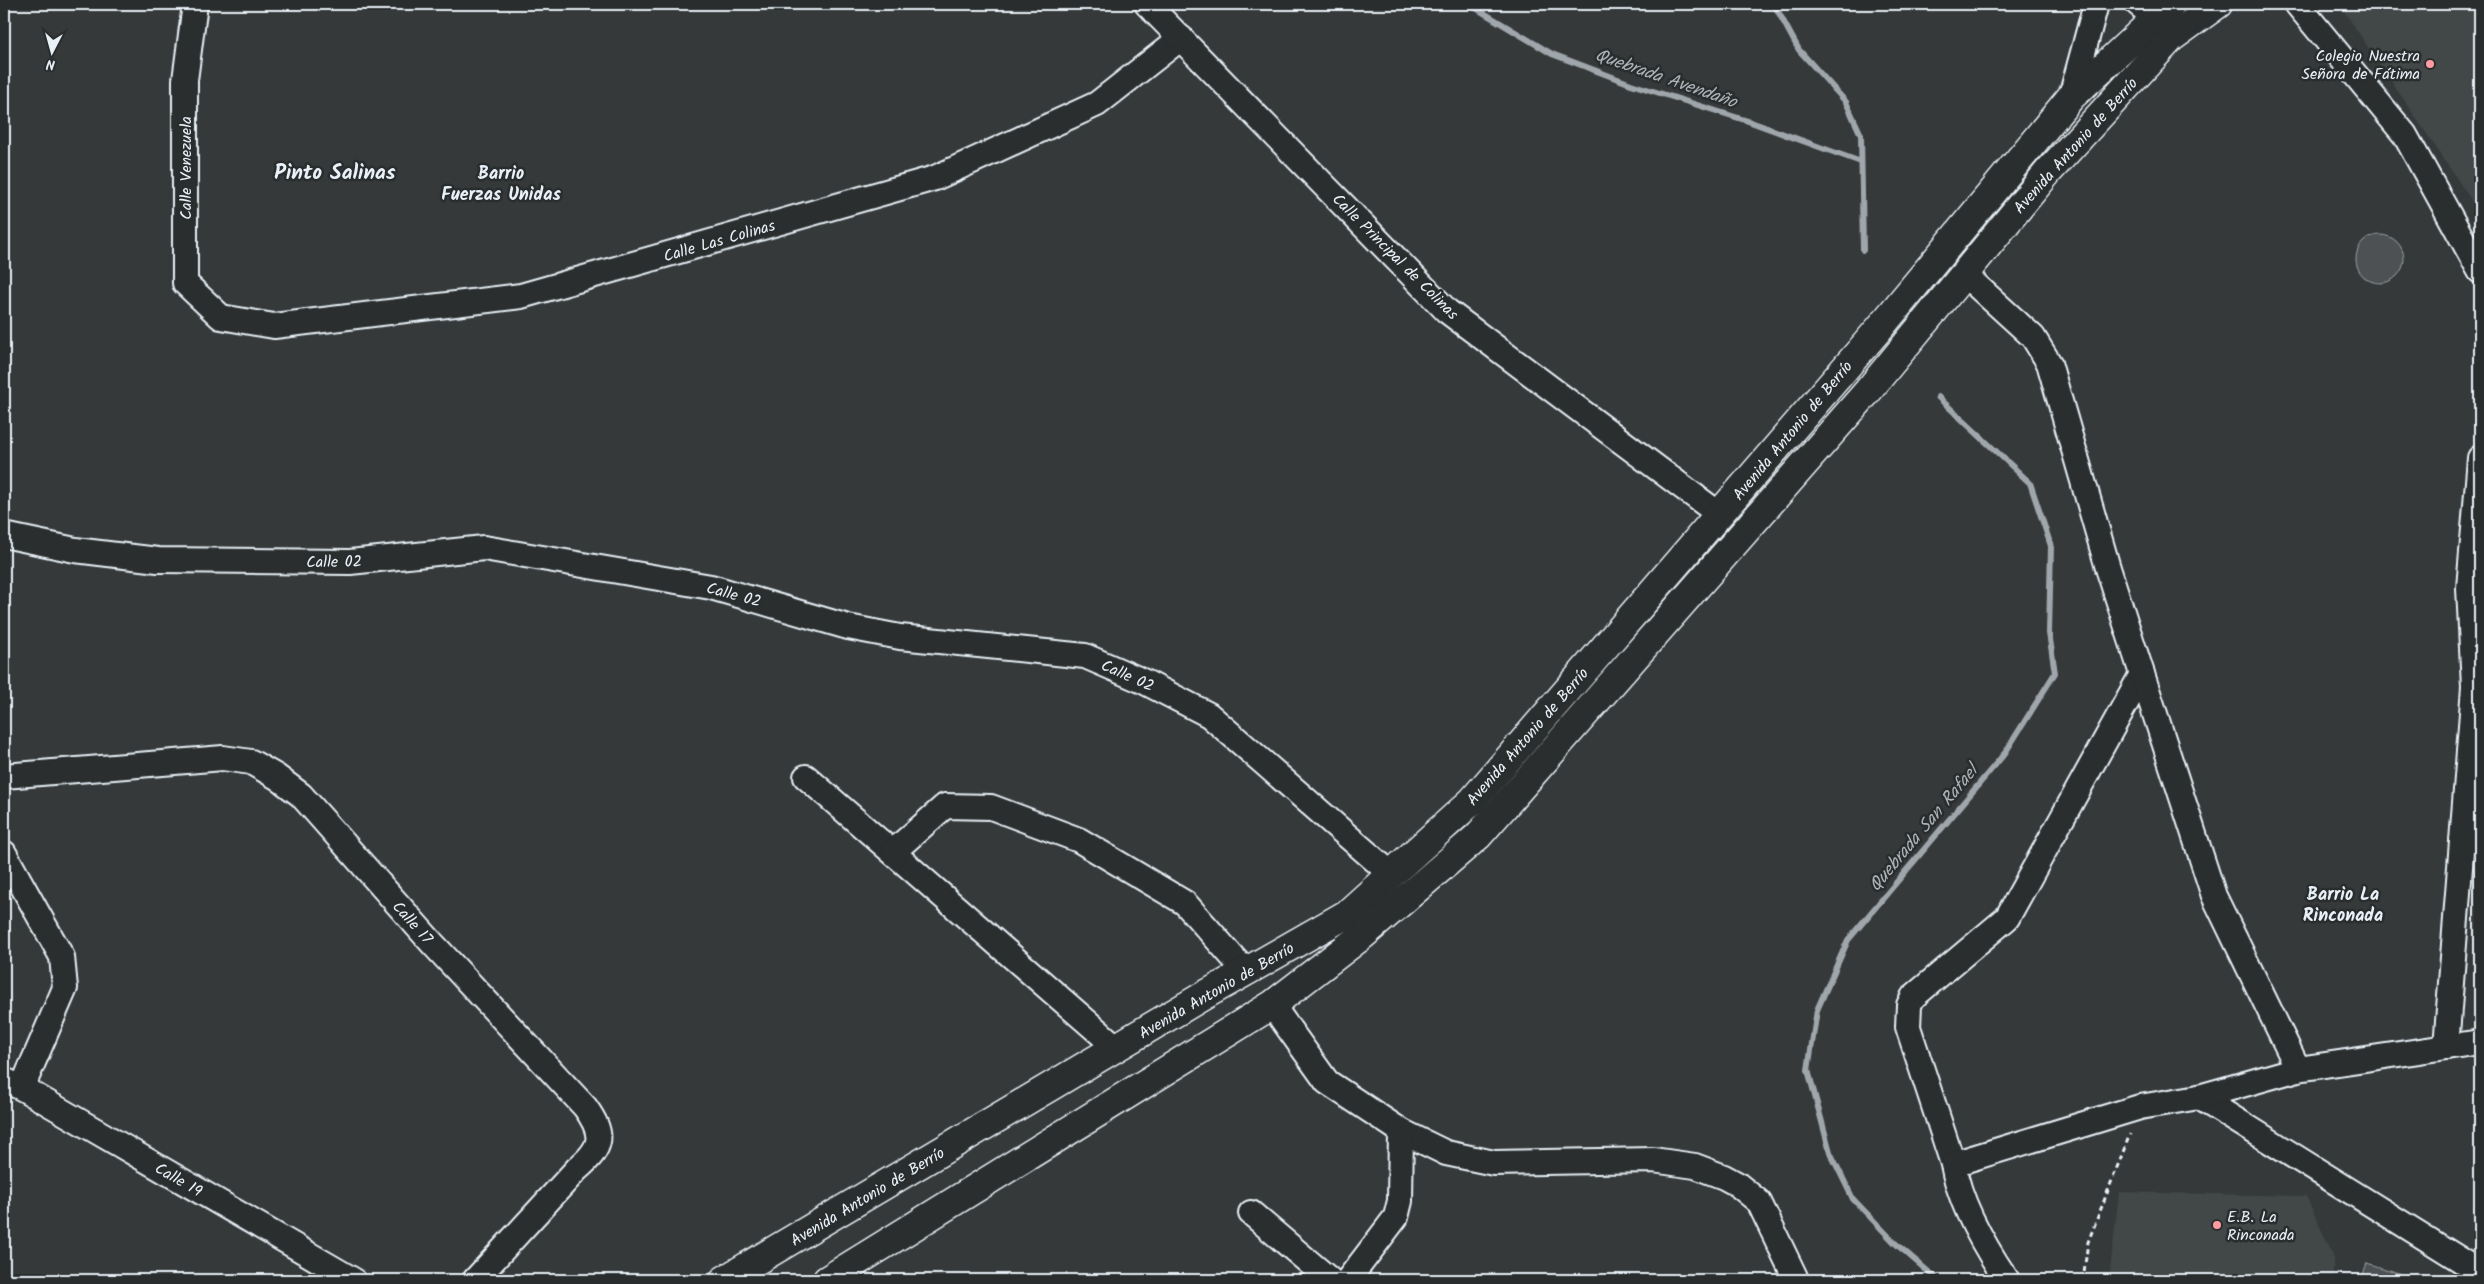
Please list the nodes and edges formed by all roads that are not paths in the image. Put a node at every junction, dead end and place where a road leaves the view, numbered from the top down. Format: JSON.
{"nodes":[{"id":1,"x":195,"y":4,"type":"edge"},
{"id":2,"x":1147,"y":4,"type":"edge"},
{"id":3,"x":2096,"y":4,"type":"edge"},
{"id":4,"x":2218,"y":4,"type":"edge"},
{"id":5,"x":2297,"y":4,"type":"edge"},
{"id":6,"x":2155,"y":8,"type":"edge"},
{"id":7,"x":1181,"y":38,"type":"junction"},
{"id":8,"x":2071,"y":97,"type":"junction"},
{"id":9,"x":2480,"y":271,"type":"edge"},
{"id":10,"x":1964,"y":274,"type":"junction"},
{"id":11,"x":221,"y":317,"type":"joint"},
{"id":12,"x":2480,"y":458,"type":"edge"},
{"id":13,"x":1720,"y":515,"type":"junction"},
{"id":14,"x":4,"y":535,"type":"edge"},
{"id":15,"x":2476,"y":661,"type":"edge"},
{"id":16,"x":2142,"y":674,"type":"junction"},
{"id":17,"x":4,"y":776,"type":"edge"},
{"id":18,"x":806,"y":777,"type":"dead end"},
{"id":19,"x":894,"y":852,"type":"junction"},
{"id":20,"x":4,"y":853,"type":"edge"},
{"id":21,"x":1392,"y":874,"type":"junction"},
{"id":22,"x":1246,"y":972,"type":"junction"},
{"id":23,"x":1272,"y":1005,"type":"junction"},
{"id":24,"x":2480,"y":1042,"type":"edge"},
{"id":25,"x":2446,"y":1047,"type":"junction"},
{"id":26,"x":1116,"y":1048,"type":"junction"},
{"id":27,"x":2298,"y":1069,"type":"junction"},
{"id":28,"x":13,"y":1084,"type":"edge"},
{"id":29,"x":2199,"y":1097,"type":"junction"},
{"id":30,"x":1401,"y":1131,"type":"junction"},
{"id":31,"x":1953,"y":1164,"type":"junction"},
{"id":32,"x":1251,"y":1212,"type":"dead end"},
{"id":33,"x":2480,"y":1272,"type":"edge"},
{"id":34,"x":1795,"y":1277,"type":"dead end"},
{"id":35,"x":353,"y":1280,"type":"edge"},
{"id":36,"x":475,"y":1280,"type":"edge"},
{"id":37,"x":724,"y":1280,"type":"edge"},
{"id":38,"x":827,"y":1280,"type":"edge"},
{"id":39,"x":1330,"y":1280,"type":"edge"},
{"id":40,"x":1348,"y":1280,"type":"edge"},
{"id":41,"x":2007,"y":1280,"type":"edge"}],
"edges":[{"from":1,"to":11,"type":"street","name":"Calle Venezuela"},
{"from":2,"to":7,"type":"street","name":"Calle Principal de Colinas"},
{"from":3,"to":8,"type":"street"},
{"from":4,"to":10,"type":"street","name":"Avenida Antonio de Berrío"},
{"from":5,"to":9,"type":"street"},
{"from":6,"to":8,"type":"street","name":"Avenida Antonio de Berrío"},
{"from":7,"to":11,"type":"street","name":"Calle Las Colinas"},
{"from":7,"to":13,"type":"street","name":"Calle Principal de Colinas"},
{"from":8,"to":13,"type":"street","name":"Avenida Antonio de Berrío"},
{"from":10,"to":16,"type":"street"},
{"from":10,"to":23,"type":"street","name":"Avenida Antonio de Berrío"},
{"from":12,"to":15,"type":"street"},
{"from":13,"to":21,"type":"street","name":"Avenida Antonio de Berrío"},
{"from":14,"to":21,"type":"street","name":"Calle 02"},
{"from":15,"to":25,"type":"street"},
{"from":16,"to":27,"type":"street"},
{"from":16,"to":31,"type":"street"},
{"from":17,"to":36,"type":"street","name":"Calle 17"},
{"from":18,"to":19,"type":"street"},
{"from":19,"to":22,"type":"street"},
{"from":19,"to":26,"type":"street"},
{"from":20,"to":28,"type":"street"},
{"from":21,"to":22,"type":"street","name":"Avenida Antonio de Berrío"},
{"from":22,"to":26,"type":"street","name":"Avenida Antonio de Berrío"},
{"from":23,"to":30,"type":"street"},
{"from":23,"to":38,"type":"street","name":"Avenida Antonio de Berrío"},
{"from":24,"to":25,"type":"street"},
{"from":25,"to":27,"type":"street"},
{"from":26,"to":37,"type":"street","name":"Avenida Antonio de Berrío"},
{"from":27,"to":29,"type":"street"},
{"from":28,"to":35,"type":"street","name":"Calle 19"},
{"from":29,"to":31,"type":"street"},
{"from":29,"to":33,"type":"street"},
{"from":30,"to":34,"type":"street"},
{"from":30,"to":40,"type":"street"},
{"from":31,"to":41,"type":"street"},
{"from":32,"to":39,"type":"street"}]}
